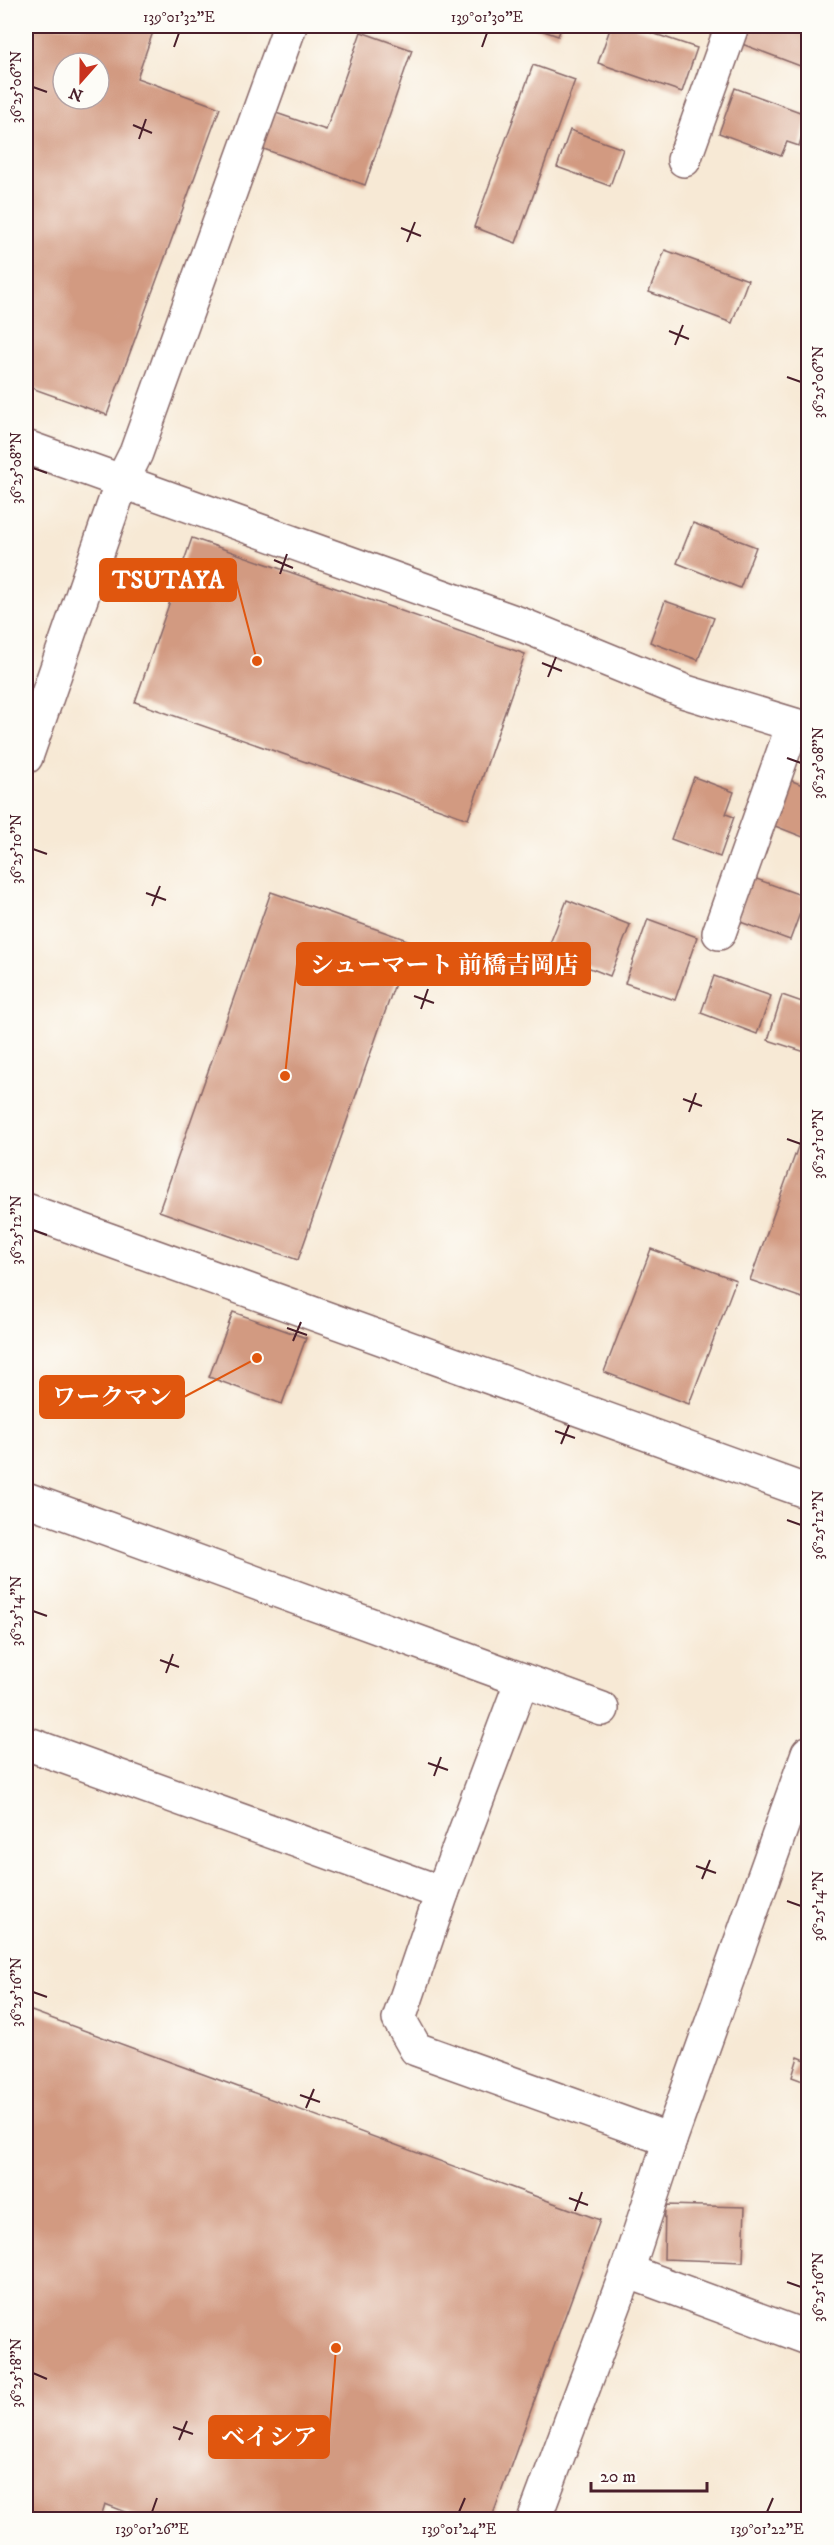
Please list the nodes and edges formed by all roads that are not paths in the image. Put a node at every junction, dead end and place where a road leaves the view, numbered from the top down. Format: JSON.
{"nodes":[{"id":1,"x":290,"y":26,"type":"edge"},
{"id":2,"x":732,"y":26,"type":"edge"},
{"id":3,"x":684,"y":160,"type":"dead end"},
{"id":4,"x":26,"y":447,"type":"edge"},
{"id":5,"x":122,"y":481,"type":"junction"},
{"id":6,"x":801,"y":727,"type":"edge"},
{"id":7,"x":26,"y":757,"type":"edge"},
{"id":8,"x":719,"y":933,"type":"dead end"},
{"id":9,"x":26,"y":1210,"type":"edge"},
{"id":10,"x":808,"y":1492,"type":"edge"},
{"id":11,"x":26,"y":1499,"type":"edge"},
{"id":12,"x":522,"y":1680,"type":"junction"},
{"id":13,"x":602,"y":1709,"type":"dead end"},
{"id":14,"x":26,"y":1743,"type":"edge"},
{"id":15,"x":808,"y":1753,"type":"edge"},
{"id":16,"x":442,"y":1893,"type":"junction"},
{"id":17,"x":670,"y":2140,"type":"junction"},
{"id":18,"x":627,"y":2271,"type":"junction"},
{"id":19,"x":808,"y":2338,"type":"edge"},
{"id":20,"x":534,"y":2520,"type":"edge"}],
"edges":[{"from":1,"to":5,"type":"street"},
{"from":2,"to":3,"type":"street"},
{"from":4,"to":5,"type":"street"},
{"from":5,"to":6,"type":"street"},
{"from":5,"to":7,"type":"street"},
{"from":6,"to":8,"type":"street"},
{"from":9,"to":10,"type":"street"},
{"from":11,"to":12,"type":"street"},
{"from":12,"to":13,"type":"street"},
{"from":12,"to":16,"type":"street"},
{"from":14,"to":16,"type":"street"},
{"from":15,"to":17,"type":"street"},
{"from":16,"to":17,"type":"street"},
{"from":17,"to":18,"type":"street"},
{"from":18,"to":19,"type":"street"},
{"from":18,"to":20,"type":"street"}]}
